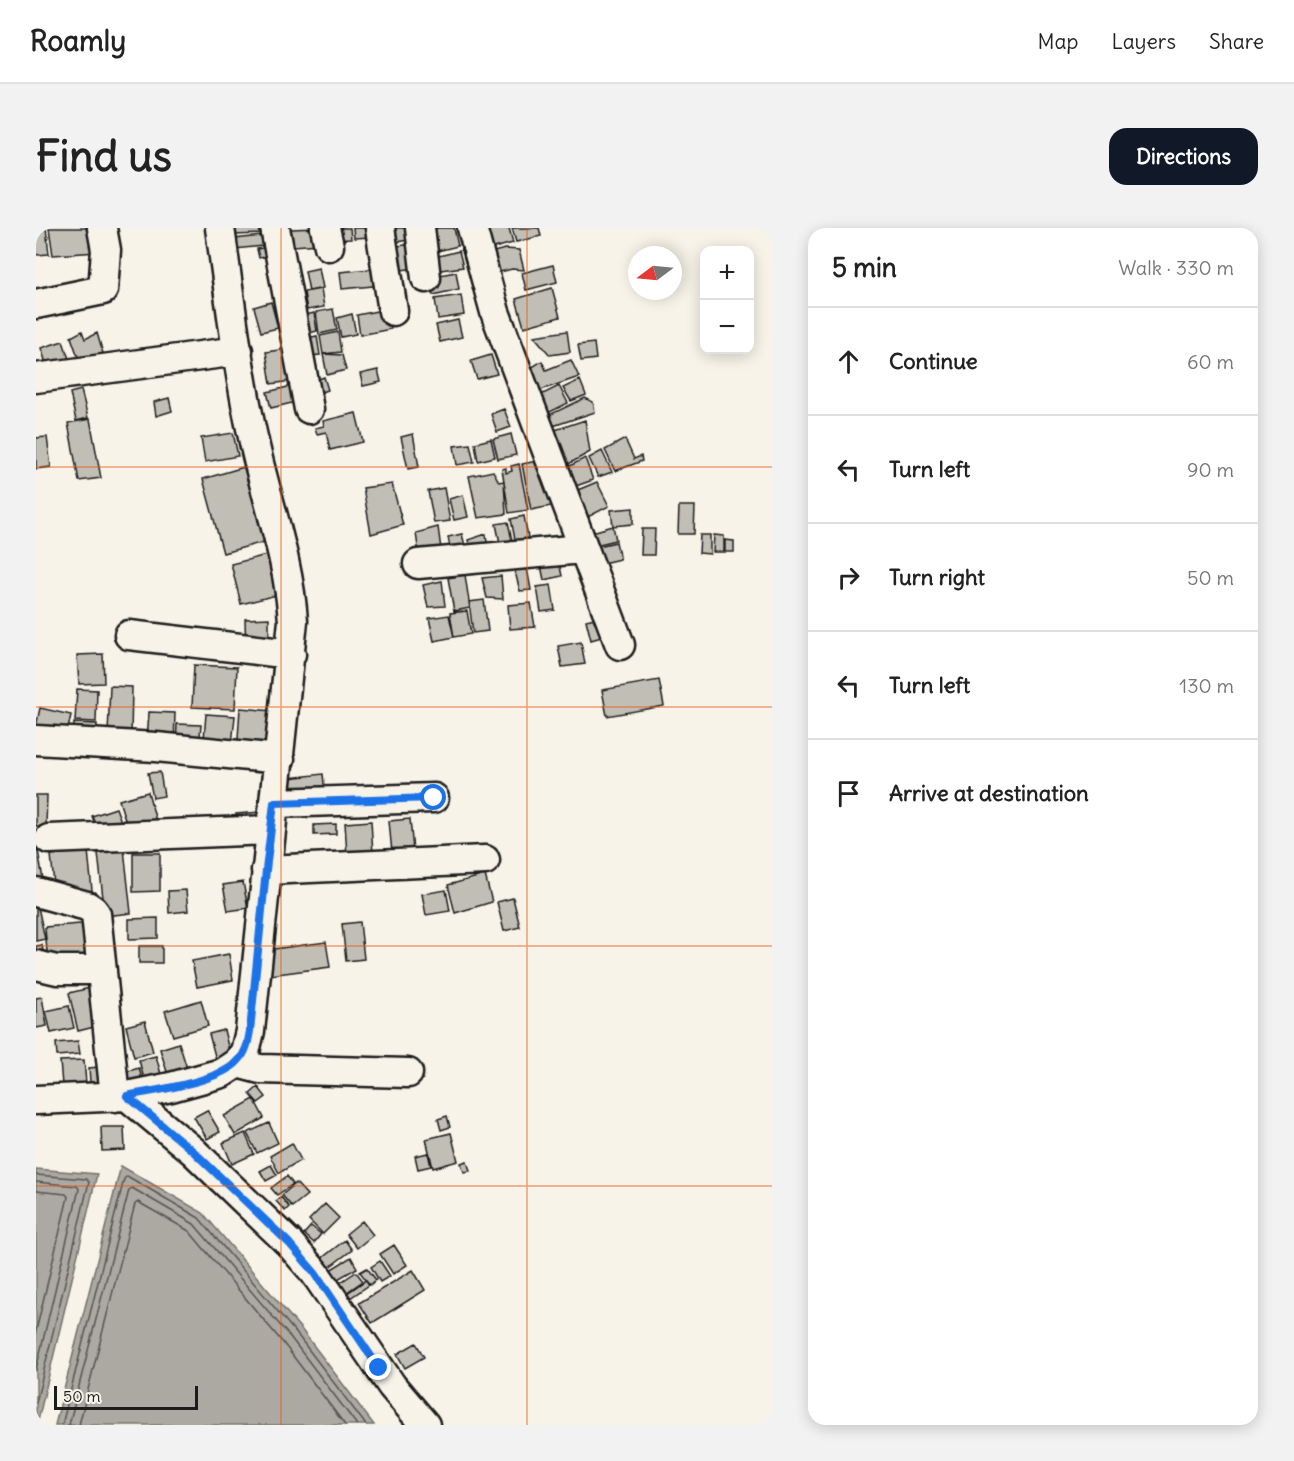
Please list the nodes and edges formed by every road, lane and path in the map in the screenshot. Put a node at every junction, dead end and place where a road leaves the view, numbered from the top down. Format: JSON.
{"nodes":[{"id":1,"x":102,"y":228,"type":"edge"},
{"id":2,"x":220,"y":228,"type":"edge"},
{"id":3,"x":274,"y":228,"type":"edge"},
{"id":4,"x":380,"y":228,"type":"edge"},
{"id":5,"x":420,"y":228,"type":"edge"},
{"id":6,"x":472,"y":228,"type":"edge"},
{"id":7,"x":426,"y":278,"type":"dead end"},
{"id":8,"x":36,"y":304,"type":"edge"},
{"id":9,"x":393,"y":311,"type":"dead end"},
{"id":10,"x":238,"y":351,"type":"junction"},
{"id":11,"x":36,"y":378,"type":"edge"},
{"id":12,"x":309,"y":409,"type":"dead end"},
{"id":13,"x":582,"y":549,"type":"junction"},
{"id":14,"x":418,"y":564,"type":"dead end"},
{"id":15,"x":129,"y":635,"type":"dead end"},
{"id":16,"x":620,"y":645,"type":"dead end"},
{"id":17,"x":291,"y":654,"type":"junction"},
{"id":18,"x":36,"y":740,"type":"edge"},
{"id":19,"x":280,"y":759,"type":"junction"},
{"id":20,"x":434,"y":798,"type":"dead end"},
{"id":21,"x":273,"y":816,"type":"junction"},
{"id":22,"x":49,"y":839,"type":"dead end"},
{"id":23,"x":485,"y":860,"type":"dead end"},
{"id":24,"x":266,"y":870,"type":"junction"},
{"id":25,"x":36,"y":892,"type":"edge"},
{"id":26,"x":36,"y":965,"type":"edge"},
{"id":27,"x":102,"y":970,"type":"junction"},
{"id":28,"x":237,"y":1063,"type":"junction"},
{"id":29,"x":408,"y":1073,"type":"dead end"},
{"id":30,"x":121,"y":1097,"type":"junction"},
{"id":31,"x":36,"y":1100,"type":"edge"},
{"id":32,"x":425,"y":1425,"type":"edge"}],
"edges":[{"from":1,"to":8,"type":"street"},
{"from":2,"to":10,"type":"street"},
{"from":3,"to":12,"type":"street"},
{"from":4,"to":9,"type":"street"},
{"from":5,"to":7,"type":"street"},
{"from":6,"to":13,"type":"street"},
{"from":10,"to":11,"type":"street"},
{"from":10,"to":17,"type":"street"},
{"from":13,"to":14,"type":"street"},
{"from":13,"to":16,"type":"street"},
{"from":15,"to":17,"type":"street"},
{"from":17,"to":19,"type":"street"},
{"from":18,"to":19,"type":"street"},
{"from":19,"to":21,"type":"street"},
{"from":20,"to":21,"type":"street"},
{"from":21,"to":22,"type":"street"},
{"from":21,"to":24,"type":"street"},
{"from":23,"to":24,"type":"street"},
{"from":24,"to":28,"type":"street"},
{"from":25,"to":27,"type":"street"},
{"from":26,"to":27,"type":"street"},
{"from":27,"to":30,"type":"street"},
{"from":28,"to":29,"type":"street"},
{"from":28,"to":30,"type":"street"},
{"from":30,"to":31,"type":"street"},
{"from":30,"to":32,"type":"street"}]}
